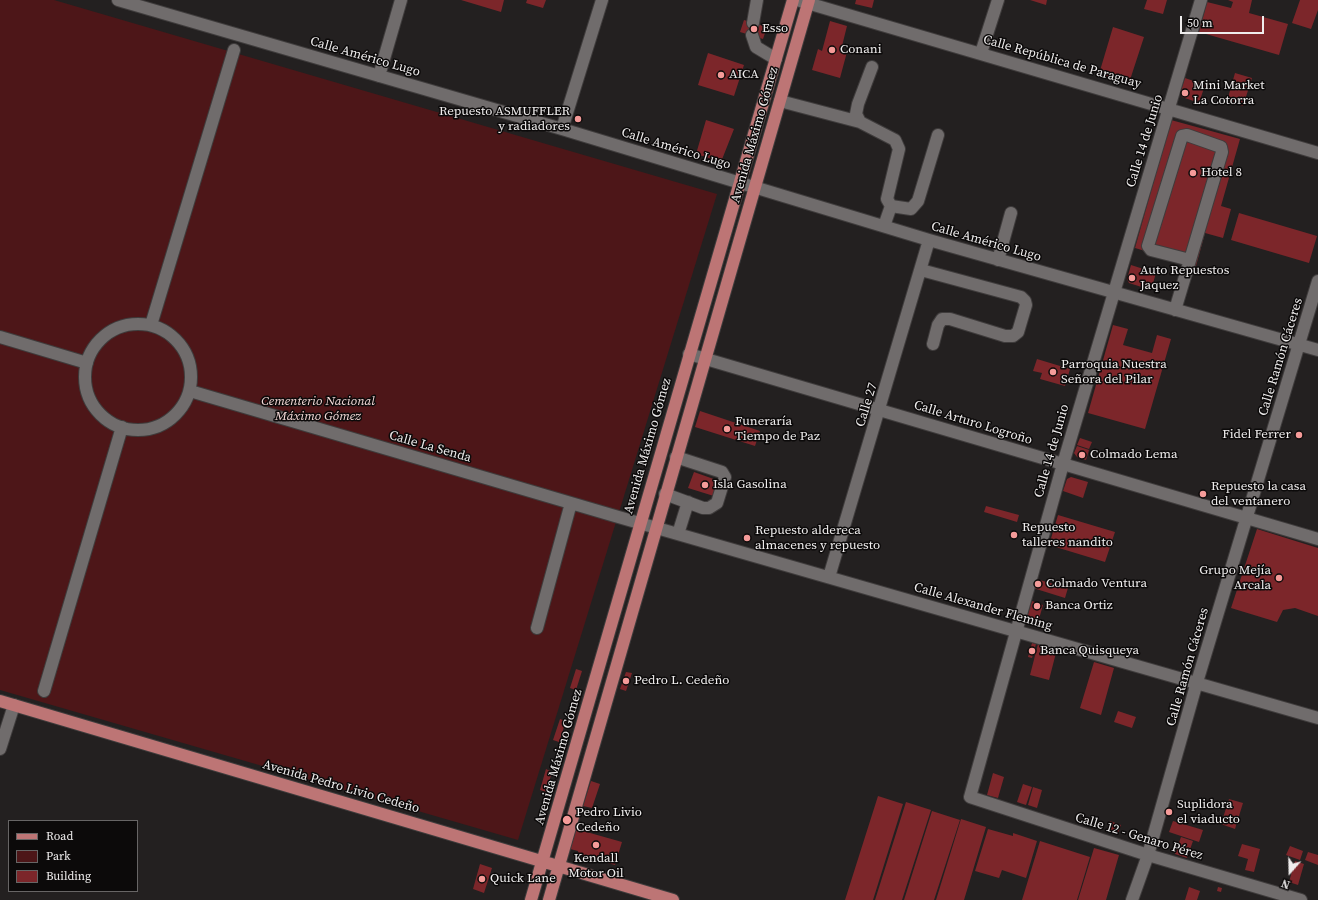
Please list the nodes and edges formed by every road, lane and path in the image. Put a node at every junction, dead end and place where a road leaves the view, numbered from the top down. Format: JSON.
{"nodes":[{"id":1,"x":118,"y":0,"type":"edge"},
{"id":2,"x":401,"y":0,"type":"edge"},
{"id":3,"x":602,"y":0,"type":"edge"},
{"id":4,"x":757,"y":0,"type":"edge"},
{"id":5,"x":793,"y":0,"type":"edge"},
{"id":6,"x":998,"y":0,"type":"edge"},
{"id":7,"x":1201,"y":0,"type":"edge"},
{"id":8,"x":805,"y":1,"type":"edge"},
{"id":9,"x":753,"y":23,"type":"dead end"},
{"id":10,"x":752,"y":35,"type":"dead end"},
{"id":11,"x":234,"y":50,"type":"dead end"},
{"id":12,"x":981,"y":53,"type":"junction"},
{"id":13,"x":776,"y":59,"type":"junction"},
{"id":14,"x":872,"y":67,"type":"dead end"},
{"id":15,"x":379,"y":76,"type":"junction"},
{"id":16,"x":780,"y":101,"type":"junction"},
{"id":17,"x":1170,"y":108,"type":"junction"},
{"id":18,"x":860,"y":122,"type":"junction"},
{"id":19,"x":562,"y":129,"type":"junction"},
{"id":20,"x":938,"y":135,"type":"dead end"},
{"id":21,"x":1318,"y":152,"type":"edge"},
{"id":22,"x":740,"y":183,"type":"junction"},
{"id":23,"x":755,"y":188,"type":"junction"},
{"id":24,"x":891,"y":206,"type":"junction"},
{"id":25,"x":1011,"y":213,"type":"dead end"},
{"id":26,"x":884,"y":226,"type":"junction"},
{"id":27,"x":930,"y":240,"type":"junction"},
{"id":28,"x":998,"y":260,"type":"junction"},
{"id":29,"x":1190,"y":260,"type":"junction"},
{"id":30,"x":921,"y":270,"type":"junction"},
{"id":31,"x":1318,"y":281,"type":"edge"},
{"id":32,"x":1115,"y":293,"type":"junction"},
{"id":33,"x":1175,"y":310,"type":"junction"},
{"id":34,"x":151,"y":326,"type":"junction"},
{"id":35,"x":0,"y":337,"type":"edge"},
{"id":36,"x":933,"y":344,"type":"dead end"},
{"id":37,"x":1299,"y":345,"type":"junction"},
{"id":38,"x":1318,"y":350,"type":"edge"},
{"id":39,"x":689,"y":354,"type":"junction"},
{"id":40,"x":704,"y":359,"type":"junction"},
{"id":41,"x":87,"y":362,"type":"junction"},
{"id":42,"x":190,"y":391,"type":"junction"},
{"id":43,"x":880,"y":410,"type":"junction"},
{"id":44,"x":122,"y":427,"type":"junction"},
{"id":45,"x":676,"y":457,"type":"junction"},
{"id":46,"x":1063,"y":464,"type":"junction"},
{"id":47,"x":665,"y":494,"type":"junction"},
{"id":48,"x":572,"y":502,"type":"junction"},
{"id":49,"x":688,"y":502,"type":"junction"},
{"id":50,"x":1247,"y":518,"type":"junction"},
{"id":51,"x":640,"y":523,"type":"junction"},
{"id":52,"x":655,"y":527,"type":"junction"},
{"id":53,"x":678,"y":534,"type":"junction"},
{"id":54,"x":1318,"y":539,"type":"edge"},
{"id":55,"x":829,"y":577,"type":"junction"},
{"id":56,"x":537,"y":628,"type":"dead end"},
{"id":57,"x":1015,"y":631,"type":"junction"},
{"id":58,"x":1197,"y":682,"type":"junction"},
{"id":59,"x":44,"y":691,"type":"dead end"},
{"id":60,"x":0,"y":701,"type":"edge"},
{"id":61,"x":14,"y":705,"type":"junction"},
{"id":62,"x":1318,"y":718,"type":"edge"},
{"id":63,"x":0,"y":749,"type":"edge"},
{"id":64,"x":970,"y":797,"type":"joint"},
{"id":65,"x":1148,"y":856,"type":"junction"},
{"id":66,"x":543,"y":861,"type":"junction"},
{"id":67,"x":559,"y":865,"type":"junction"},
{"id":68,"x":531,"y":900,"type":"edge"},
{"id":69,"x":549,"y":900,"type":"edge"},
{"id":70,"x":673,"y":900,"type":"edge"},
{"id":71,"x":1132,"y":900,"type":"edge"},
{"id":72,"x":1301,"y":900,"type":"edge"}],
"edges":[{"from":1,"to":15,"type":"street","name":"Calle Américo Lugo"},
{"from":2,"to":15,"type":"street"},
{"from":3,"to":19,"type":"street"},
{"from":4,"to":9,"type":"street"},
{"from":5,"to":13,"type":"main road","name":"Avenida Máximo Gómez"},
{"from":6,"to":12,"type":"street"},
{"from":7,"to":17,"type":"street","name":"Calle 14 de Junio"},
{"from":8,"to":12,"type":"street","name":"Calle República de Paraguay"},
{"from":8,"to":16,"type":"main road","name":"Avenida Máximo Gómez"},
{"from":10,"to":13,"type":"street"},
{"from":11,"to":34,"type":"street"},
{"from":12,"to":17,"type":"street","name":"Calle República de Paraguay"},
{"from":13,"to":22,"type":"main road","name":"Avenida Máximo Gómez"},
{"from":14,"to":18,"type":"street"},
{"from":15,"to":19,"type":"street","name":"Calle Américo Lugo"},
{"from":16,"to":18,"type":"street"},
{"from":16,"to":23,"type":"main road","name":"Avenida Máximo Gómez"},
{"from":17,"to":21,"type":"street","name":"Calle República de Paraguay"},
{"from":17,"to":32,"type":"street","name":"Calle 14 de Junio"},
{"from":18,"to":24,"type":"street"},
{"from":19,"to":22,"type":"street","name":"Calle Américo Lugo"},
{"from":20,"to":24,"type":"street"},
{"from":22,"to":23,"type":"street","name":"Calle Américo Lugo"},
{"from":22,"to":39,"type":"main road","name":"Avenida Máximo Gómez"},
{"from":23,"to":26,"type":"street","name":"Calle Américo Lugo"},
{"from":23,"to":40,"type":"main road","name":"Avenida Máximo Gómez"},
{"from":24,"to":26,"type":"street"},
{"from":25,"to":28,"type":"street"},
{"from":26,"to":27,"type":"street","name":"Calle Américo Lugo"},
{"from":27,"to":28,"type":"street","name":"Calle Américo Lugo"},
{"from":27,"to":30,"type":"street","name":"Calle 27"},
{"from":28,"to":32,"type":"street","name":"Calle Américo Lugo"},
{"from":29,"to":29,"type":"street"},
{"from":29,"to":33,"type":"street"},
{"from":30,"to":36,"type":"street"},
{"from":30,"to":43,"type":"street","name":"Calle 27"},
{"from":31,"to":37,"type":"street","name":"Calle Ramón Cáceres"},
{"from":32,"to":33,"type":"street","name":"Calle Américo Lugo"},
{"from":32,"to":46,"type":"street","name":"Calle 14 de Junio"},
{"from":33,"to":37,"type":"street","name":"Calle Américo Lugo"},
{"from":34,"to":41,"type":"street"},
{"from":34,"to":42,"type":"street"},
{"from":35,"to":41,"type":"street"},
{"from":37,"to":38,"type":"street","name":"Calle Américo Lugo"},
{"from":37,"to":50,"type":"street","name":"Calle Ramón Cáceres"},
{"from":39,"to":40,"type":"street","name":"Calle Arturo Logroño"},
{"from":39,"to":51,"type":"main road","name":"Avenida Máximo Gómez"},
{"from":40,"to":43,"type":"street","name":"Calle Arturo Logroño"},
{"from":40,"to":45,"type":"main road","name":"Avenida Máximo Gómez"},
{"from":41,"to":44,"type":"street"},
{"from":42,"to":44,"type":"street"},
{"from":42,"to":48,"type":"street","name":"Calle La Senda"},
{"from":43,"to":46,"type":"street","name":"Calle Arturo Logroño"},
{"from":43,"to":55,"type":"street","name":"Calle 27"},
{"from":44,"to":59,"type":"street"},
{"from":45,"to":47,"type":"main road","name":"Avenida Máximo Gómez"},
{"from":45,"to":49,"type":"street"},
{"from":46,"to":50,"type":"street","name":"Calle Arturo Logroño"},
{"from":46,"to":57,"type":"street","name":"Calle 14 de Junio"},
{"from":47,"to":49,"type":"street"},
{"from":47,"to":52,"type":"main road","name":"Avenida Máximo Gómez"},
{"from":48,"to":51,"type":"street","name":"Calle La Senda"},
{"from":48,"to":56,"type":"street"},
{"from":49,"to":53,"type":"street"},
{"from":50,"to":54,"type":"street","name":"Calle Arturo Logroño"},
{"from":50,"to":58,"type":"street","name":"Calle Ramón Cáceres"},
{"from":51,"to":52,"type":"street","name":"Calle Alexander Fleming"},
{"from":51,"to":66,"type":"main road","name":"Avenida Máximo Gómez"},
{"from":52,"to":53,"type":"street","name":"Calle Alexander Fleming"},
{"from":52,"to":67,"type":"main road","name":"Avenida Máximo Gómez"},
{"from":53,"to":55,"type":"street","name":"Calle Alexander Fleming"},
{"from":55,"to":57,"type":"street","name":"Calle Alexander Fleming"},
{"from":57,"to":58,"type":"street","name":"Calle Alexander Fleming"},
{"from":57,"to":64,"type":"street","name":"Calle 14 de Junio"},
{"from":58,"to":62,"type":"street","name":"Calle Alexander Fleming"},
{"from":58,"to":65,"type":"street","name":"Calle Ramón Cáceres"},
{"from":60,"to":61,"type":"main road","name":"Avenida Pedro Livio Cedeño"},
{"from":61,"to":63,"type":"street"},
{"from":61,"to":66,"type":"main road","name":"Avenida Pedro Livio Cedeño"},
{"from":64,"to":65,"type":"street","name":"Calle 12 - Genaro Pérez"},
{"from":65,"to":71,"type":"street","name":"Calle Ramón Cáceres"},
{"from":65,"to":72,"type":"street","name":"Calle 12 - Genaro Pérez"},
{"from":66,"to":67,"type":"main road","name":"Avenida Pedro Livio Cedeño"},
{"from":66,"to":68,"type":"main road","name":"Avenida Máximo Gómez"},
{"from":67,"to":69,"type":"main road","name":"Avenida Máximo Gómez"},
{"from":67,"to":70,"type":"main road","name":"Avenida Pedro Livio Cedeño"}]}
